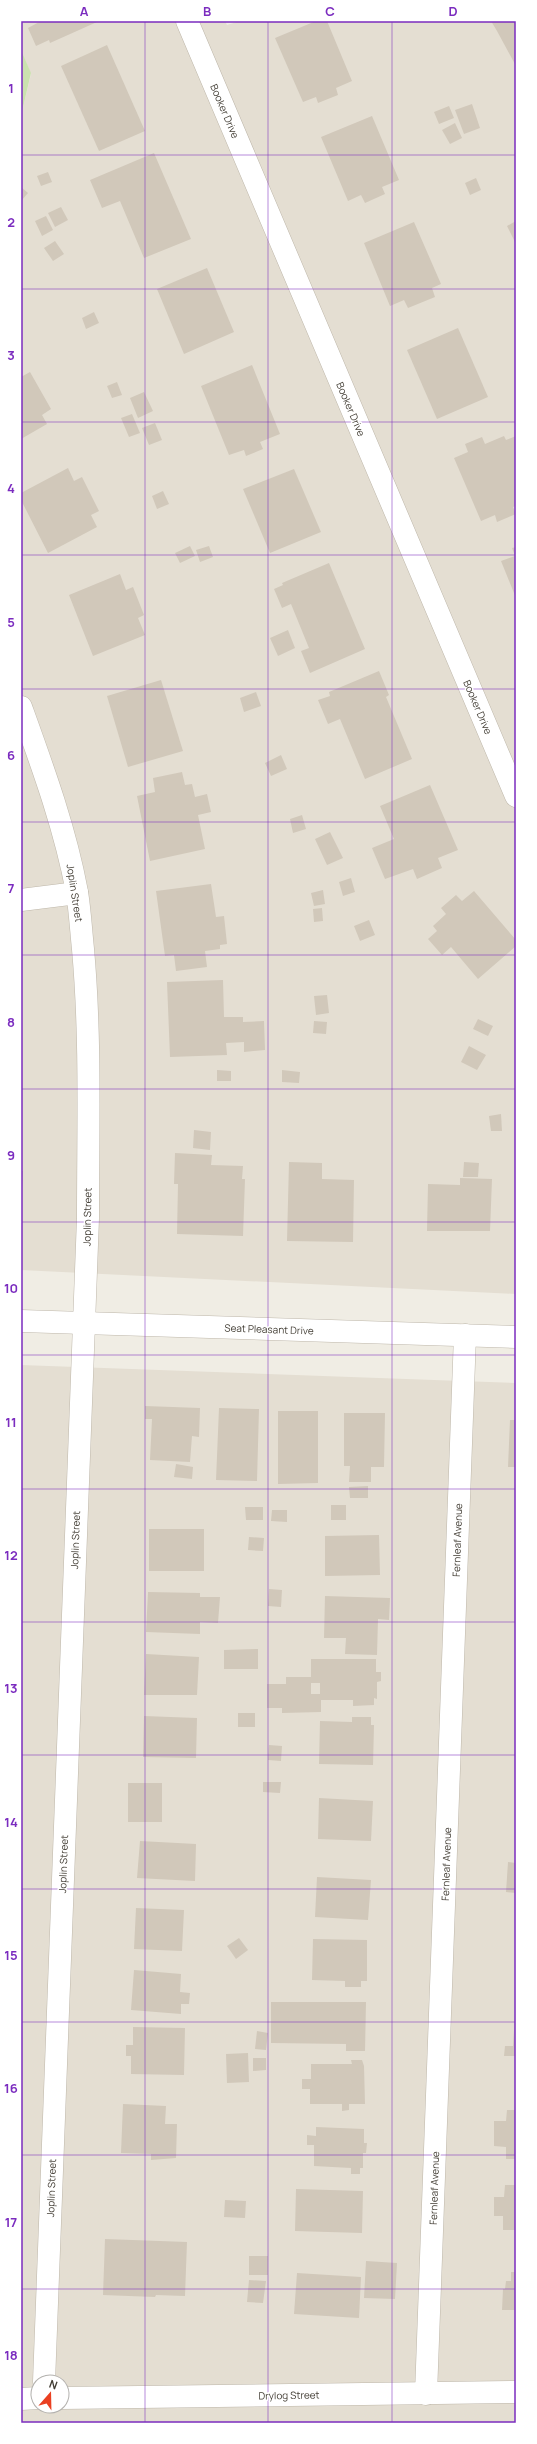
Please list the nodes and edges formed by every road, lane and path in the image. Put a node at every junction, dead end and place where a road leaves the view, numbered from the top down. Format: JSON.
{"nodes":[{"id":1,"x":187,"y":21,"type":"edge"},
{"id":2,"x":21,"y":707,"type":"edge"},
{"id":3,"x":516,"y":796,"type":"edge"},
{"id":4,"x":77,"y":893,"type":"junction"},
{"id":5,"x":21,"y":900,"type":"edge"},
{"id":6,"x":21,"y":1321,"type":"edge"},
{"id":7,"x":83,"y":1323,"type":"junction"},
{"id":8,"x":465,"y":1335,"type":"junction"},
{"id":9,"x":516,"y":1337,"type":"edge"},
{"id":10,"x":44,"y":2374,"type":"edge"},
{"id":11,"x":516,"y":2392,"type":"edge"},
{"id":12,"x":426,"y":2394,"type":"junction"},
{"id":13,"x":70,"y":2398,"type":"edge"}],
"edges":[{"from":1,"to":3,"type":"street","name":"Booker Drive"},
{"from":2,"to":4,"type":"street","name":"Joplin Street"},
{"from":4,"to":5,"type":"street"},
{"from":4,"to":7,"type":"street","name":"Joplin Street"},
{"from":6,"to":7,"type":"street","name":"Seat Pleasant Drive"},
{"from":7,"to":8,"type":"street","name":"Seat Pleasant Drive"},
{"from":7,"to":10,"type":"street","name":"Joplin Street"},
{"from":8,"to":9,"type":"street","name":"Seat Pleasant Drive"},
{"from":8,"to":12,"type":"street","name":"Fernleaf Avenue"},
{"from":11,"to":12,"type":"street","name":"Drylog Street"},
{"from":12,"to":13,"type":"street","name":"Drylog Street"}]}
